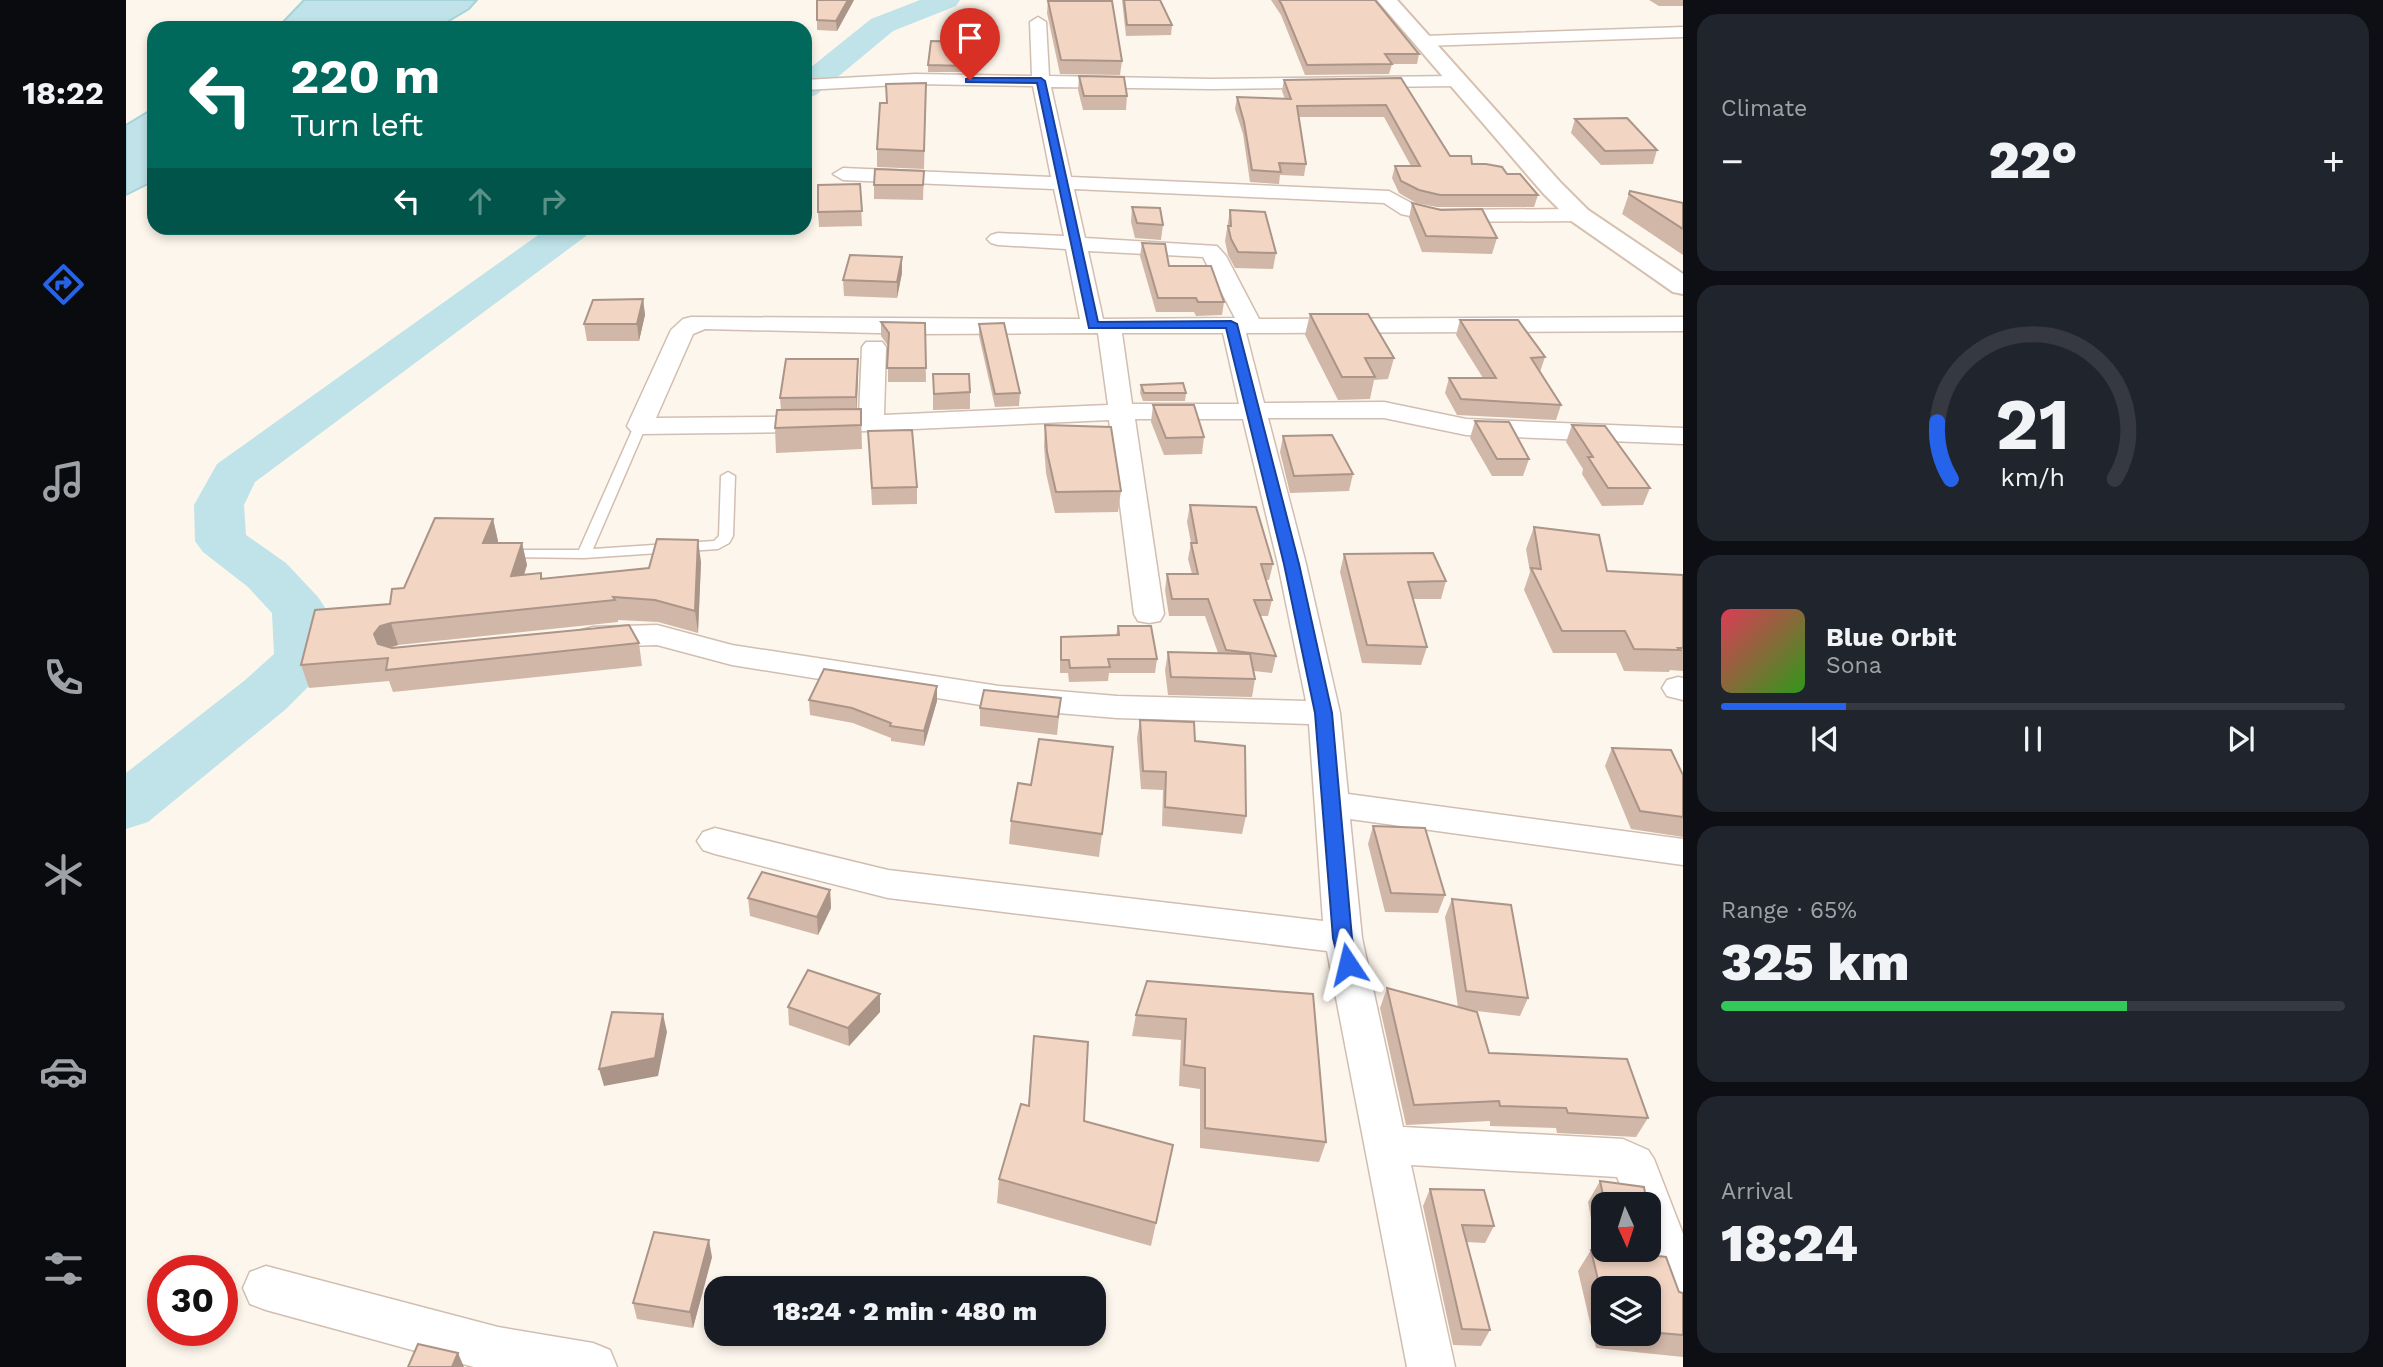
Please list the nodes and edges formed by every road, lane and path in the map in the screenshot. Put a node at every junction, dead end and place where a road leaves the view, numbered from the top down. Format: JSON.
{"nodes":[{"id":1,"x":1387,"y":0,"type":"edge"},
{"id":2,"x":1038,"y":22,"type":"dead end"},
{"id":3,"x":1683,"y":32,"type":"edge"},
{"id":4,"x":1424,"y":41,"type":"junction"},
{"id":5,"x":1041,"y":81,"type":"junction"},
{"id":6,"x":1456,"y":81,"type":"junction"},
{"id":7,"x":812,"y":84,"type":"edge"},
{"id":8,"x":843,"y":174,"type":"dead end"},
{"id":9,"x":1064,"y":184,"type":"junction"},
{"id":10,"x":1579,"y":215,"type":"junction"},
{"id":11,"x":998,"y":239,"type":"dead end"},
{"id":12,"x":1075,"y":243,"type":"junction"},
{"id":13,"x":1683,"y":286,"type":"edge"},
{"id":14,"x":1241,"y":324,"type":"junction"},
{"id":15,"x":1683,"y":324,"type":"edge"},
{"id":16,"x":1101,"y":325,"type":"junction"},
{"id":17,"x":874,"y":347,"type":"dead end"},
{"id":18,"x":1254,"y":411,"type":"junction"},
{"id":19,"x":1121,"y":412,"type":"junction"},
{"id":20,"x":871,"y":423,"type":"junction"},
{"id":21,"x":640,"y":426,"type":"junction"},
{"id":22,"x":1683,"y":436,"type":"edge"},
{"id":23,"x":728,"y":476,"type":"dead end"},
{"id":24,"x":508,"y":554,"type":"edge"},
{"id":25,"x":584,"y":554,"type":"junction"},
{"id":26,"x":1149,"y":614,"type":"dead end"},
{"id":27,"x":563,"y":641,"type":"edge"},
{"id":28,"x":1324,"y":713,"type":"junction"},
{"id":29,"x":1332,"y":804,"type":"junction"},
{"id":30,"x":715,"y":841,"type":"dead end"},
{"id":31,"x":1683,"y":852,"type":"edge"},
{"id":32,"x":1342,"y":938,"type":"junction"},
{"id":33,"x":1385,"y":1145,"type":"junction"},
{"id":34,"x":266,"y":1289,"type":"dead end"},
{"id":35,"x":1683,"y":1295,"type":"edge"},
{"id":36,"x":593,"y":1367,"type":"edge"},
{"id":37,"x":1431,"y":1367,"type":"edge"}],
"edges":[{"from":1,"to":4,"type":"main road"},
{"from":2,"to":5,"type":"street"},
{"from":3,"to":4,"type":"street"},
{"from":4,"to":6,"type":"main road"},
{"from":5,"to":6,"type":"street"},
{"from":5,"to":7,"type":"street"},
{"from":5,"to":9,"type":"street"},
{"from":6,"to":10,"type":"main road"},
{"from":8,"to":9,"type":"street"},
{"from":9,"to":10,"type":"street"},
{"from":9,"to":12,"type":"street"},
{"from":10,"to":13,"type":"main road"},
{"from":11,"to":12,"type":"street"},
{"from":12,"to":14,"type":"street"},
{"from":12,"to":16,"type":"street"},
{"from":14,"to":15,"type":"street"},
{"from":14,"to":16,"type":"street"},
{"from":14,"to":18,"type":"street"},
{"from":16,"to":19,"type":"street"},
{"from":16,"to":21,"type":"street"},
{"from":17,"to":20,"type":"street"},
{"from":18,"to":19,"type":"street"},
{"from":18,"to":22,"type":"street"},
{"from":18,"to":28,"type":"street"},
{"from":19,"to":20,"type":"street"},
{"from":19,"to":26,"type":"street"},
{"from":20,"to":21,"type":"street"},
{"from":21,"to":25,"type":"lane"},
{"from":23,"to":25,"type":"lane"},
{"from":24,"to":25,"type":"lane"},
{"from":27,"to":28,"type":"street"},
{"from":28,"to":29,"type":"street"},
{"from":29,"to":31,"type":"street"},
{"from":29,"to":32,"type":"street"},
{"from":30,"to":32,"type":"street"},
{"from":32,"to":33,"type":"street"},
{"from":33,"to":35,"type":"street"},
{"from":33,"to":37,"type":"street"},
{"from":34,"to":36,"type":"street"}]}
